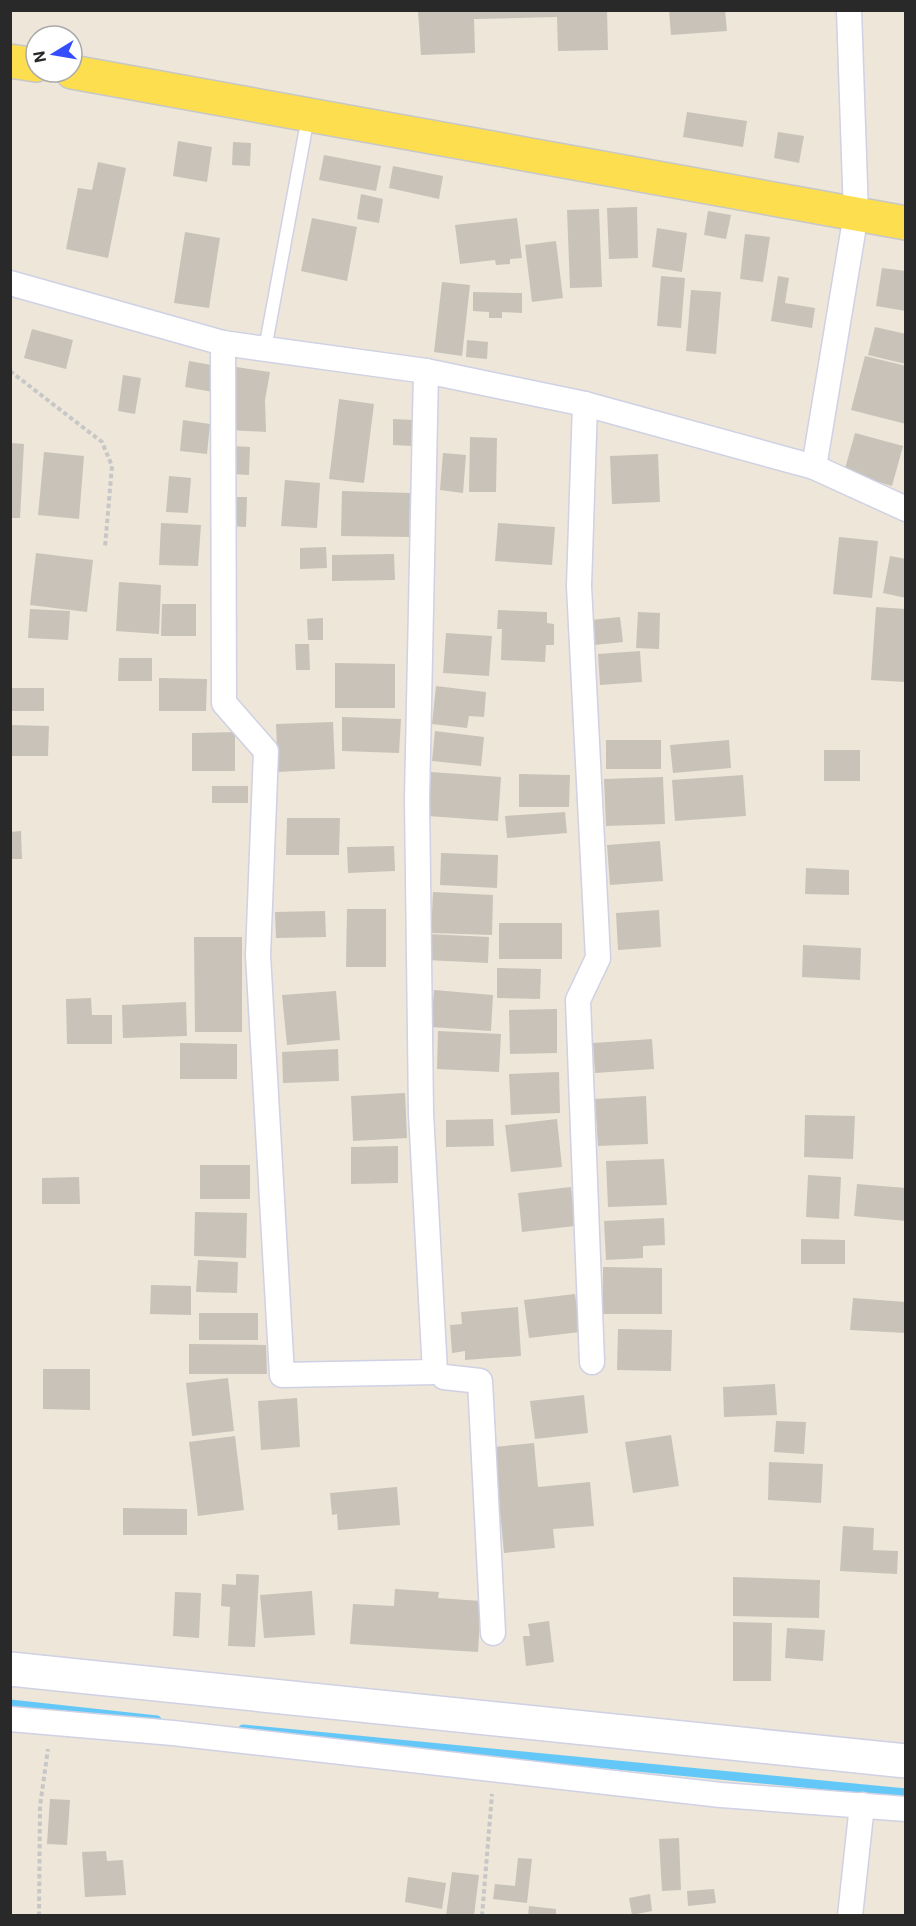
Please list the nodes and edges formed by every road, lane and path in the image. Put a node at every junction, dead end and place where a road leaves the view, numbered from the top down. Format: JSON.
{"nodes":[{"id":1,"x":849,"y":10,"type":"edge"},
{"id":2,"x":84,"y":74,"type":"edge"},
{"id":3,"x":309,"y":115,"type":"junction"},
{"id":4,"x":856,"y":214,"type":"junction"},
{"id":5,"x":906,"y":224,"type":"edge"},
{"id":6,"x":10,"y":283,"type":"edge"},
{"id":7,"x":223,"y":343,"type":"junction"},
{"id":8,"x":265,"y":349,"type":"junction"},
{"id":9,"x":10,"y":371,"type":"edge"},
{"id":10,"x":426,"y":371,"type":"junction"},
{"id":11,"x":585,"y":404,"type":"junction"},
{"id":12,"x":814,"y":467,"type":"junction"},
{"id":13,"x":906,"y":509,"type":"edge"},
{"id":14,"x":105,"y":547,"type":"dead end"},
{"id":15,"x":592,"y":1362,"type":"dead end"},
{"id":16,"x":444,"y":1377,"type":"dead end"},
{"id":17,"x":493,"y":1633,"type":"dead end"},
{"id":18,"x":10,"y":1669,"type":"edge"},
{"id":19,"x":10,"y":1719,"type":"edge"},
{"id":20,"x":51,"y":1723,"type":"junction"},
{"id":21,"x":906,"y":1761,"type":"edge"},
{"id":22,"x":480,"y":1767,"type":"junction"},
{"id":23,"x":862,"y":1805,"type":"junction"},
{"id":24,"x":906,"y":1809,"type":"edge"},
{"id":25,"x":39,"y":1916,"type":"edge"},
{"id":26,"x":482,"y":1916,"type":"edge"},
{"id":27,"x":850,"y":1916,"type":"edge"}],
"edges":[{"from":1,"to":4,"type":"street"},
{"from":2,"to":3,"type":"main road"},
{"from":3,"to":4,"type":"main road"},
{"from":3,"to":8,"type":"lane"},
{"from":4,"to":5,"type":"main road"},
{"from":4,"to":12,"type":"street"},
{"from":6,"to":7,"type":"street"},
{"from":7,"to":8,"type":"street"},
{"from":7,"to":10,"type":"street"},
{"from":8,"to":10,"type":"street"},
{"from":9,"to":14,"type":"path"},
{"from":10,"to":11,"type":"street"},
{"from":11,"to":12,"type":"street"},
{"from":11,"to":15,"type":"street"},
{"from":12,"to":13,"type":"street"},
{"from":16,"to":17,"type":"street"},
{"from":18,"to":21,"type":"street"},
{"from":19,"to":20,"type":"street"},
{"from":20,"to":22,"type":"street"},
{"from":20,"to":25,"type":"path"},
{"from":22,"to":23,"type":"street"},
{"from":22,"to":26,"type":"path"},
{"from":23,"to":24,"type":"street"},
{"from":23,"to":27,"type":"street"}]}
